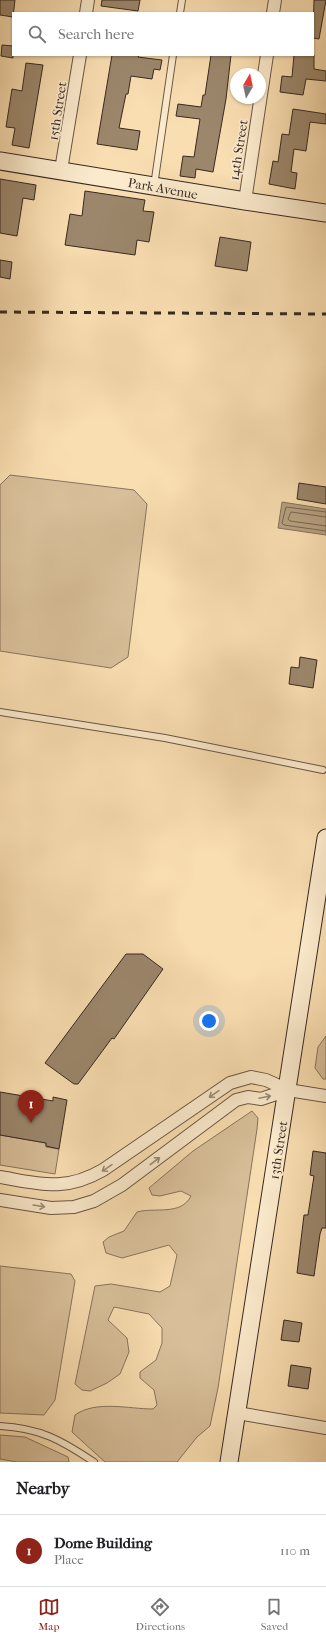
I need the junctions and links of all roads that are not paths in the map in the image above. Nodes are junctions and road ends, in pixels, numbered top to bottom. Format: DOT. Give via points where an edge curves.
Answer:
graph roads {
  1 [pos="88,0"];
  2 [pos="182,0"];
  3 [pos="275,0"];
  4 [pos="86,12"];
  5 [pos="180,12"];
  6 [pos="273,12"];
  7 [pos="80,56"];
  8 [pos="173,56"];
  9 [pos="267,56"];
  10 [pos="0,160"];
  11 [pos="61,170"];
  12 [pos="154,186"];
  13 [pos="245,201"];
  14 [pos="326,213"];
  15 [pos="0,712"];
  16 [pos="323,770"];
  17 [pos="326,838"];
  18 [pos="288,1090"];
  19 [pos="326,1096"];
  20 [pos="0,1177"];
  21 [pos="0,1200"];
  22 [pos="237,1413"];
  23 [pos="0,1426"];
  24 [pos="326,1428"];
  25 [pos="94,1462"];
  26 [pos="229,1462"];
  1 -- 4 [label="street"];
  2 -- 5 [label="lane"];
  3 -- 6 [label="street"];
  7 -- 11 [label="street, 15th Street"];
  8 -- 12 [label="lane"];
  9 -- 13 [label="street, 14th Street"];
  10 -- 11 [label="street, Park Avenue"];
  11 -- 12 [label="street, Park Avenue"];
  12 -- 13 [label="street, Park Avenue"];
  13 -- 14 [label="street, Park Avenue"];
  15 -- 16 [label="lane" via="165,738"];
  17 -- 18 [label="street, 13th Street"];
  18 -- 19 [label="street"];
  18 -- 20 [label="street, one-way" via="266,1080 251,1077 230,1083 88,1179 52,1185"];
  21 -- 18 [label="street, one-way" via="51,1208 74,1207 94,1201 122,1185 236,1100 248,1097 261,1099"];
  18 -- 22 [label="street, 13th Street"];
  22 -- 24 [label="street"];
  22 -- 26 [label="street, 13th Street"];
  23 -- 25 [label="lane" via="20,1427 47,1434"];
}
